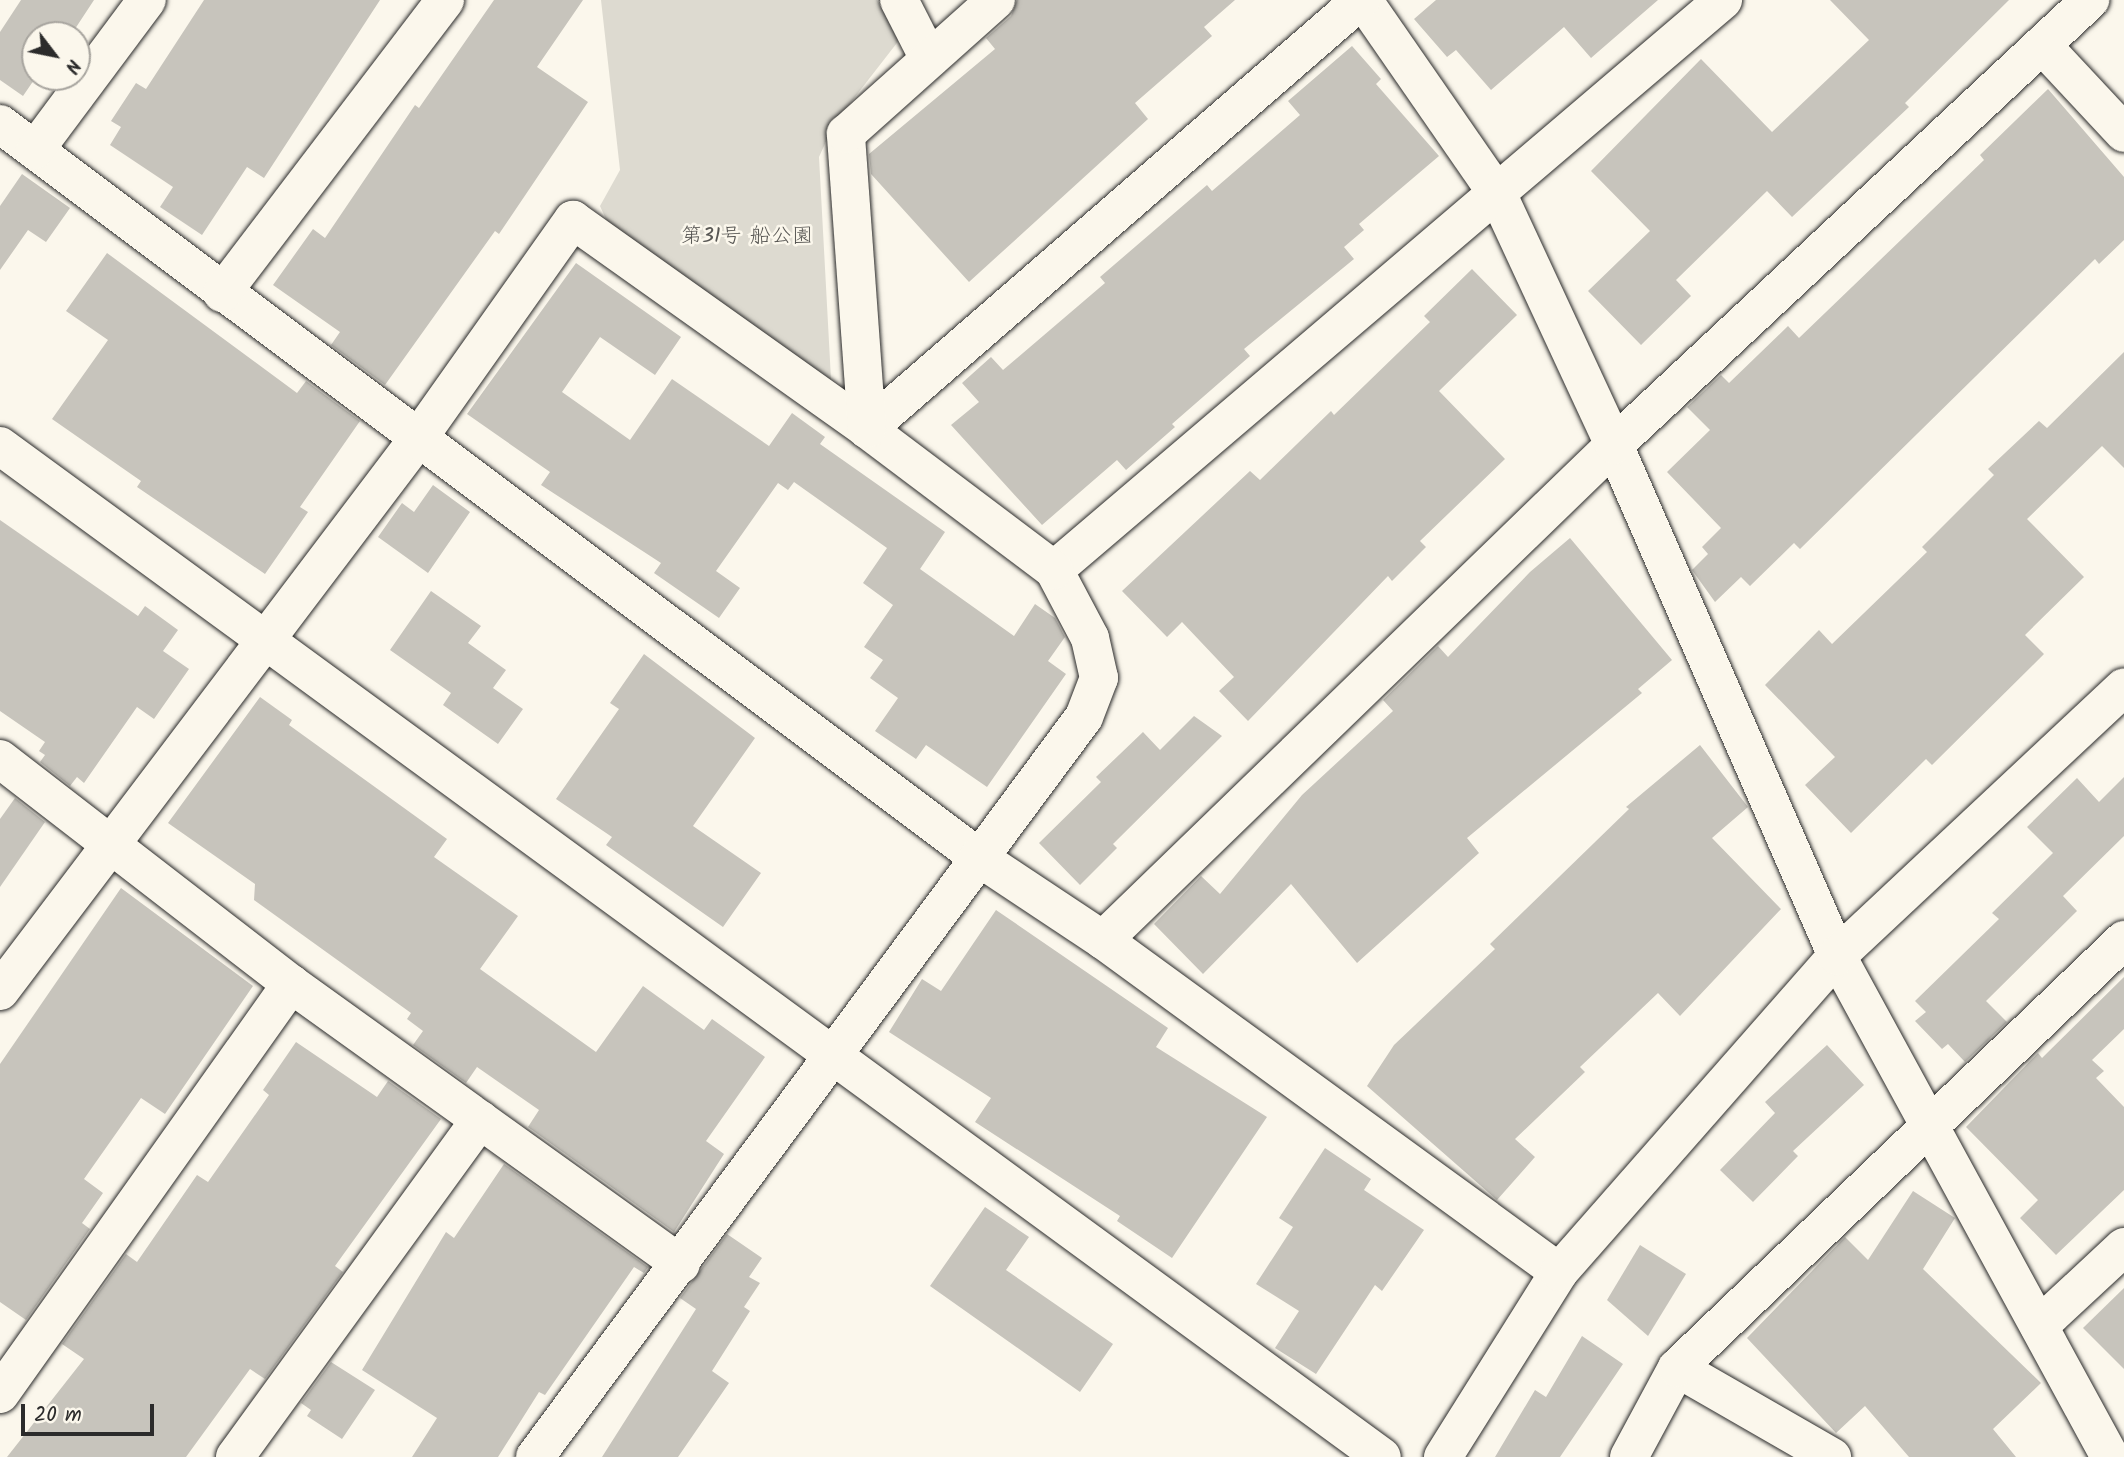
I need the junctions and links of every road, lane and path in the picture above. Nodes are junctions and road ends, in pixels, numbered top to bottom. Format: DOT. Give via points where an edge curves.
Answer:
graph roads {
  1 [pos="147,0"];
  2 [pos="445,0"];
  3 [pos="899,0"];
  4 [pos="996,0"];
  5 [pos="1362,0"];
  6 [pos="1723,0"];
  7 [pos="2090,0"];
  8 [pos="2042,45"];
  9 [pos="929,59"];
  10 [pos="0,124"];
  11 [pos="2124,133"];
  12 [pos="35,150"];
  13 [pos="1498,195"];
  14 [pos="222,293"];
  15 [pos="867,429"];
  16 [pos="417,440"];
  17 [pos="1614,444"];
  18 [pos="0,446"];
  19 [pos="1054,570"];
  20 [pos="267,642"];
  21 [pos="2124,687"];
  22 [pos="0,759"];
  23 [pos="111,842"];
  24 [pos="978,857"];
  25 [pos="1103,940"];
  26 [pos="2124,940"];
  27 [pos="1837,956"];
  28 [pos="290,984"];
  29 [pos="0,991"];
  30 [pos="836,1056"];
  31 [pos="480,1120"];
  32 [pos="1928,1126"];
  33 [pos="2124,1247"];
  34 [pos="681,1264"];
  35 [pos="1559,1272"];
  36 [pos="2039,1326"];
  37 [pos="1677,1368"];
  38 [pos="0,1394"];
  39 [pos="235,1457"];
  40 [pos="535,1457"];
  41 [pos="1382,1457"];
  42 [pos="1443,1457"];
  43 [pos="1629,1457"];
  44 [pos="1832,1457"];
  45 [pos="2110,1457"];
  1 -- 12 [label="street"];
  2 -- 14 [label="street"];
  3 -- 9 [label="street"];
  4 -- 9 [label="street"];
  5 -- 13 [label="street"];
  5 -- 15 [label="street"];
  6 -- 13 [label="street"];
  7 -- 8 [label="street"];
  8 -- 11 [label="street"];
  8 -- 17 [label="street"];
  9 -- 15 [label="street" via="846,134"];
  10 -- 12 [label="street"];
  12 -- 14 [label="street"];
  13 -- 17 [label="street"];
  13 -- 19 [label="street"];
  14 -- 16 [label="street"];
  15 -- 16 [label="street" via="573,220"];
  15 -- 19 [label="street"];
  16 -- 20 [label="street"];
  16 -- 24 [label="street"];
  17 -- 25 [label="street"];
  17 -- 27 [label="street"];
  18 -- 20 [label="street"];
  19 -- 24 [label="street" via="1090,638 1099,678 1084,717"];
  20 -- 23 [label="street"];
  20 -- 30 [label="street"];
  21 -- 27 [label="street"];
  22 -- 23 [label="street"];
  23 -- 28 [label="street"];
  23 -- 29 [label="street"];
  24 -- 25 [label="street"];
  24 -- 30 [label="street"];
  25 -- 35 [label="street"];
  26 -- 32 [label="street"];
  27 -- 32 [label="street"];
  27 -- 35 [label="street"];
  28 -- 31 [label="street"];
  28 -- 38 [label="street"];
  30 -- 34 [label="street"];
  30 -- 41 [label="street"];
  31 -- 34 [label="street"];
  31 -- 39 [label="street"];
  32 -- 36 [label="street"];
  32 -- 37 [label="street"];
  33 -- 36 [label="street"];
  34 -- 40 [label="street"];
  35 -- 42 [label="street"];
  36 -- 45 [label="street"];
  37 -- 43 [label="street"];
  37 -- 44 [label="street"];
}
